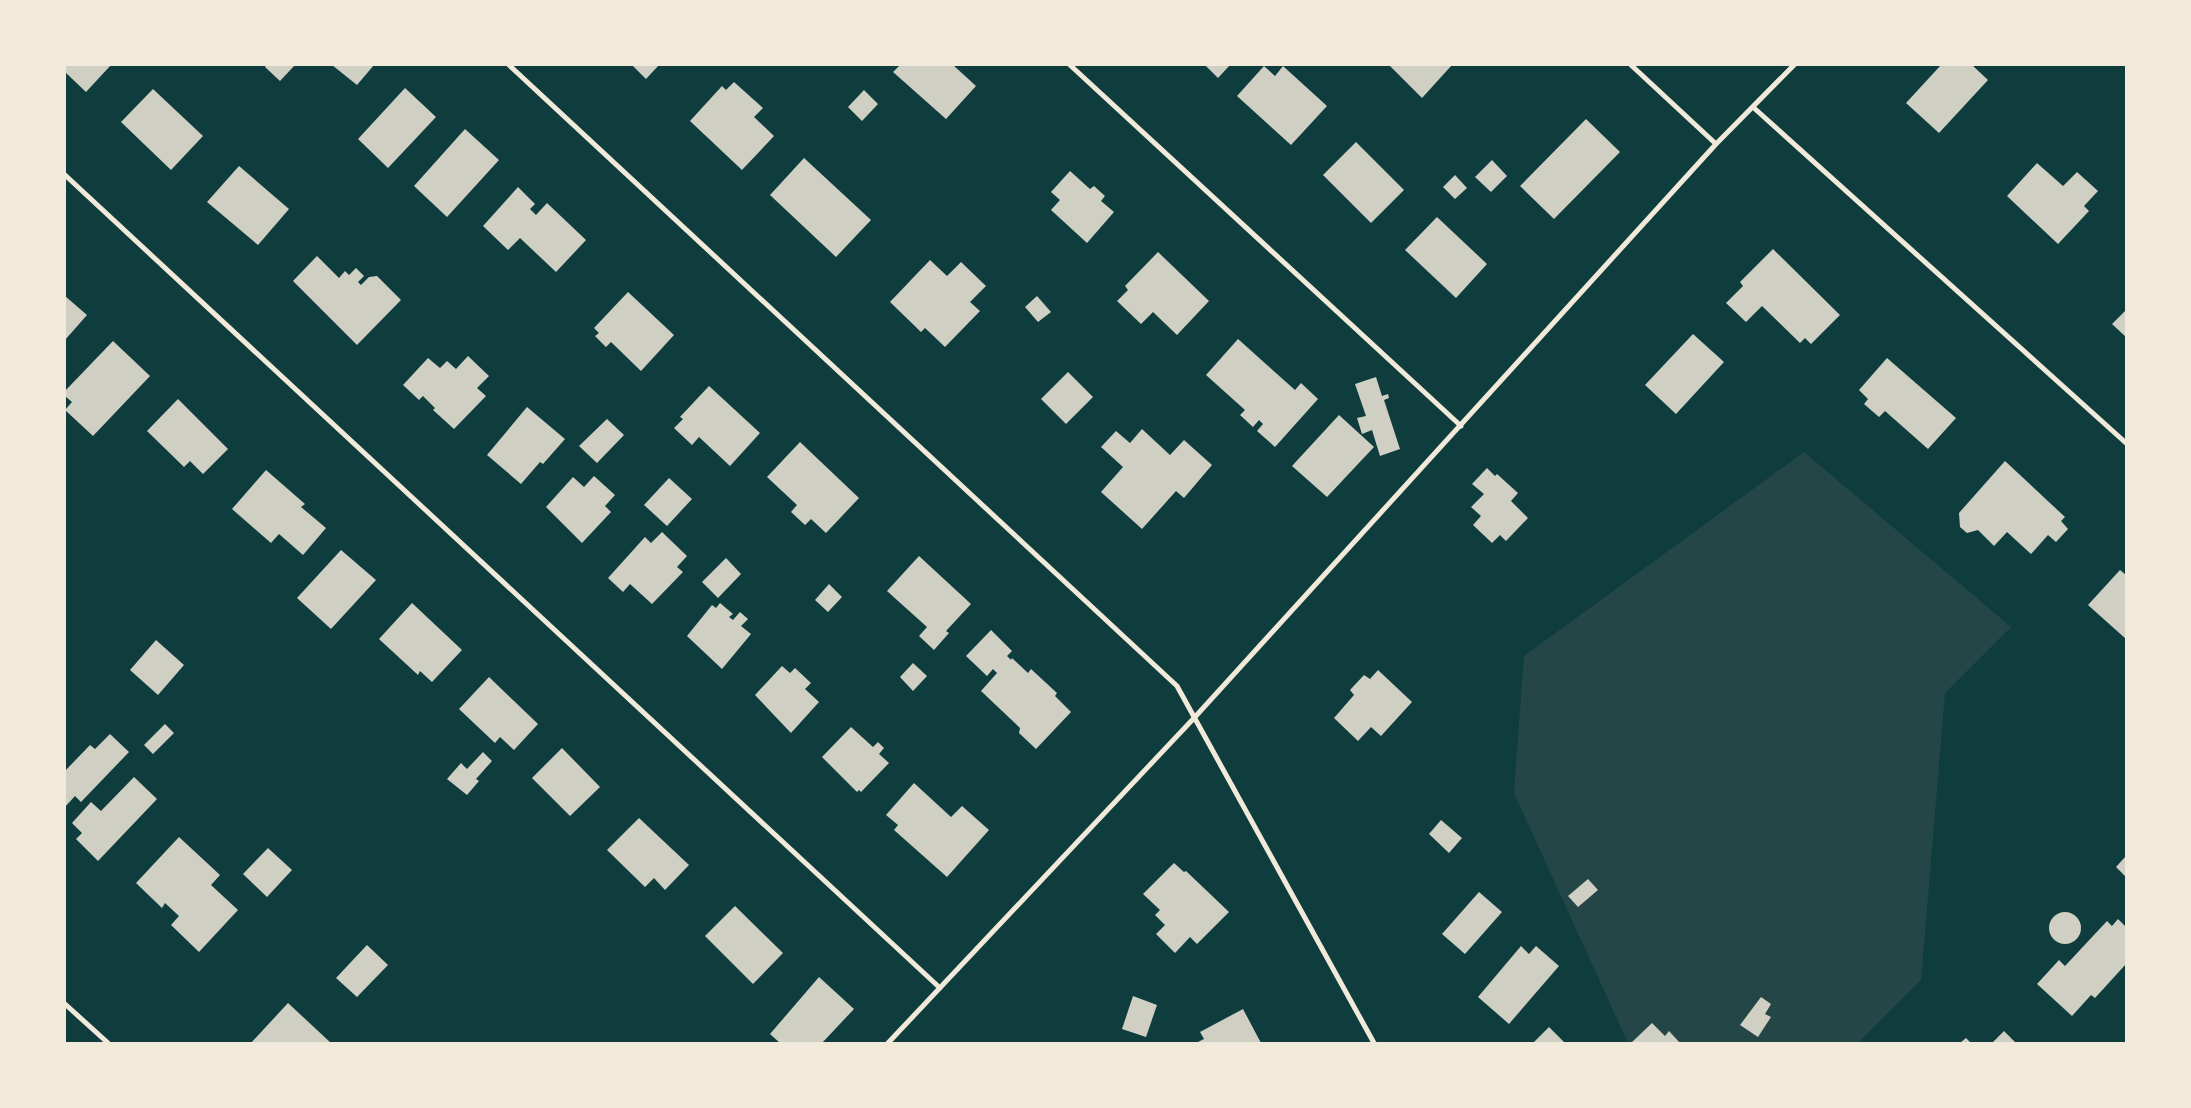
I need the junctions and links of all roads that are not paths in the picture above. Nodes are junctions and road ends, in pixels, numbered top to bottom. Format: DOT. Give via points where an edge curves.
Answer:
graph roads {
  1 [pos="509,65"];
  2 [pos="1070,65"];
  3 [pos="1631,65"];
  4 [pos="1794,65"];
  5 [pos="1754,108"];
  6 [pos="1716,144"];
  7 [pos="65,175"];
  8 [pos="1460,426"];
  9 [pos="2126,443"];
  10 [pos="1195,716"];
  11 [pos="940,988"];
  12 [pos="65,1004"];
  13 [pos="108,1043"];
  14 [pos="888,1043"];
  15 [pos="1374,1043"];
  1 -- 10 [label="street" via="1177,686"];
  2 -- 8 [label="street"];
  3 -- 6 [label="street"];
  4 -- 5 [label="street"];
  5 -- 6 [label="street"];
  5 -- 9 [label="street"];
  6 -- 8 [label="street"];
  7 -- 11 [label="street"];
  8 -- 10 [label="street"];
  10 -- 11 [label="street"];
  10 -- 15 [label="street"];
  11 -- 14 [label="street"];
  12 -- 13 [label="street"];
}
